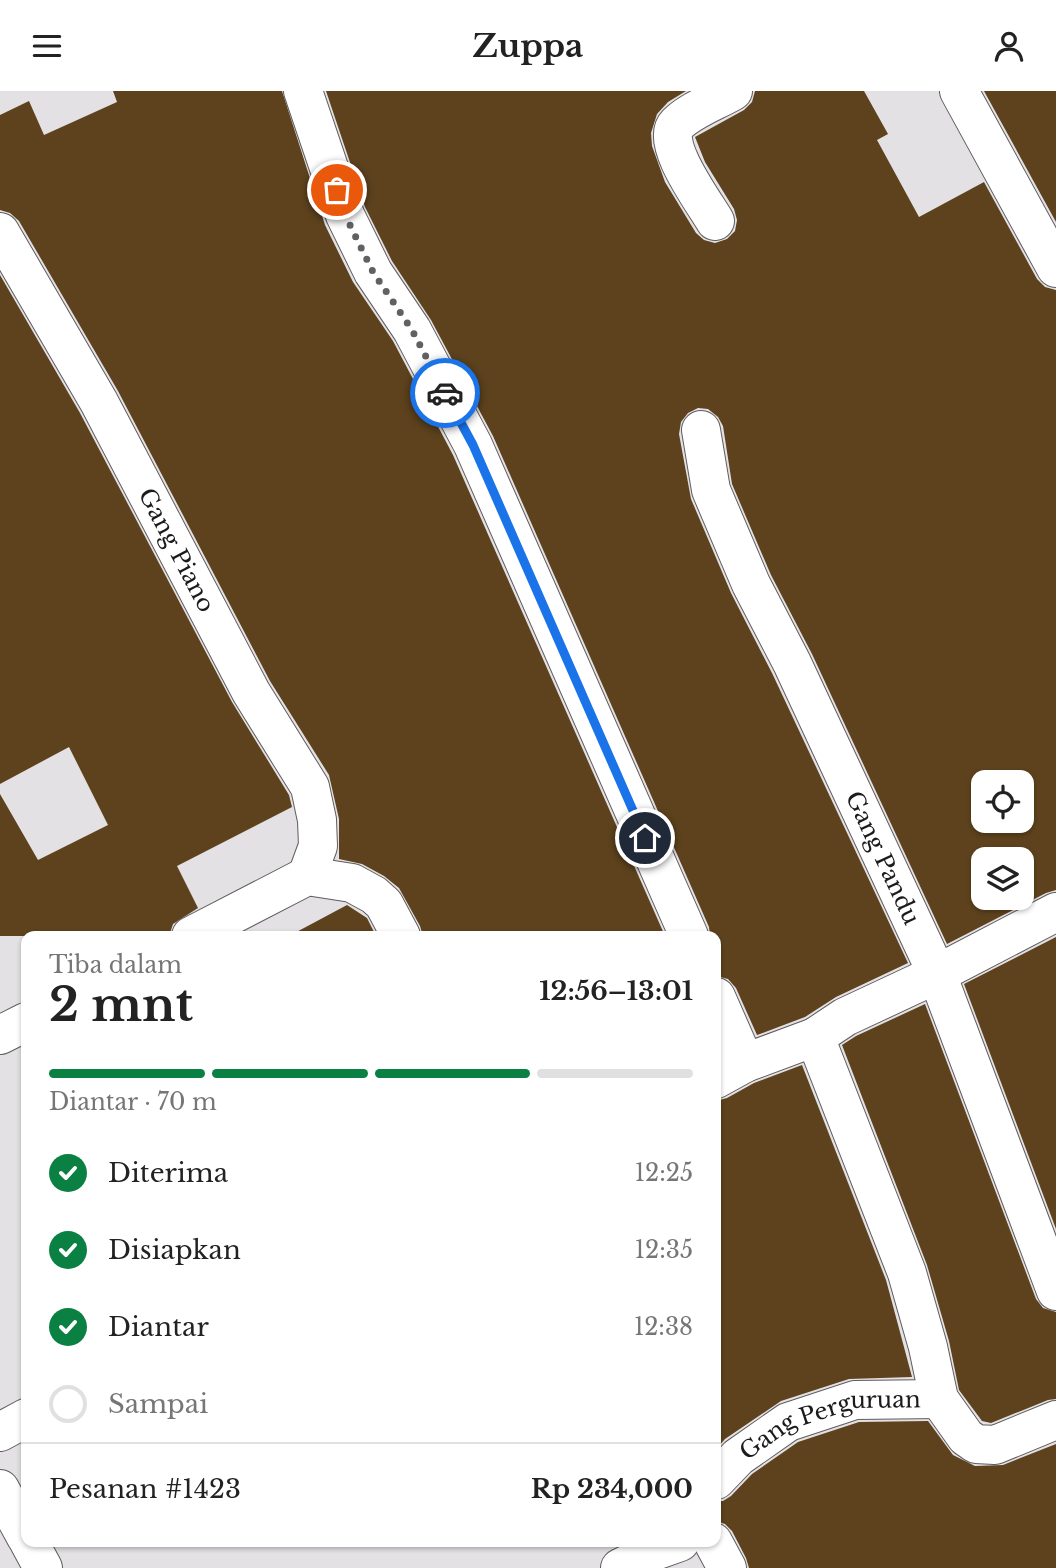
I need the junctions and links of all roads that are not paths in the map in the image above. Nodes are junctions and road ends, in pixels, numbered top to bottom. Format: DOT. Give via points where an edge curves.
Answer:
graph roads {
  1 [pos="303,91"];
  2 [pos="733,91"];
  3 [pos="959,91"];
  4 [pos="715,221"];
  5 [pos="0,232"];
  6 [pos="1056,268"];
  7 [pos="701,430"];
  8 [pos="307,876"];
  9 [pos="1056,912"];
  10 [pos="201,931"];
  11 [pos="398,931"];
  12 [pos="687,931"];
  13 [pos="937,974"];
  14 [pos="721,1023"];
  15 [pos="21,1024"];
  16 [pos="0,1035"];
  17 [pos="815,1037"];
  18 [pos="730,1071"];
  19 [pos="1056,1291"];
  20 [pos="939,1399"];
  21 [pos="1056,1420"];
  22 [pos="21,1421"];
  23 [pos="0,1432"];
  24 [pos="721,1474"];
  25 [pos="0,1489"];
  26 [pos="21,1529"];
  27 [pos="31,1547"];
  28 [pos="666,1547"];
  29 [pos="716,1547"];
  30 [pos="43,1568"];
  31 [pos="620,1568"];
  32 [pos="727,1568"];
  1 -- 12 [label="street" via="345,215 473,445"];
  2 -- 4 [label="street" via="684,119 671,132 674,151"];
  3 -- 6 [label="street"];
  5 -- 8 [label="street, Gang Piano" via="99,402 251,692 310,787 318,846"];
  7 -- 13 [label="street, Gang Pandu" via="711,490 751,584"];
  8 -- 10 [label="street"];
  8 -- 11 [label="street" via="352,883 374,895"];
  9 -- 13 [label="street"];
  13 -- 17 [label="street" via="845,1017"];
  13 -- 19 [label="street, Gang Pandu"];
  14 -- 18 [label="street"];
  15 -- 16 [label="street"];
  17 -- 18 [label="street"];
  17 -- 20 [label="street" via="907,1273"];
  20 -- 21 [label="street, Gang Perguruan" via="966,1437 985,1446"];
  20 -- 24 [label="street, Gang Perguruan" via="855,1400 788,1422"];
  22 -- 23 [label="street"];
  25 -- 26 [label="street"];
  27 -- 30 [label="street"];
  28 -- 31 [label="street"];
  29 -- 32 [label="street"];
}
